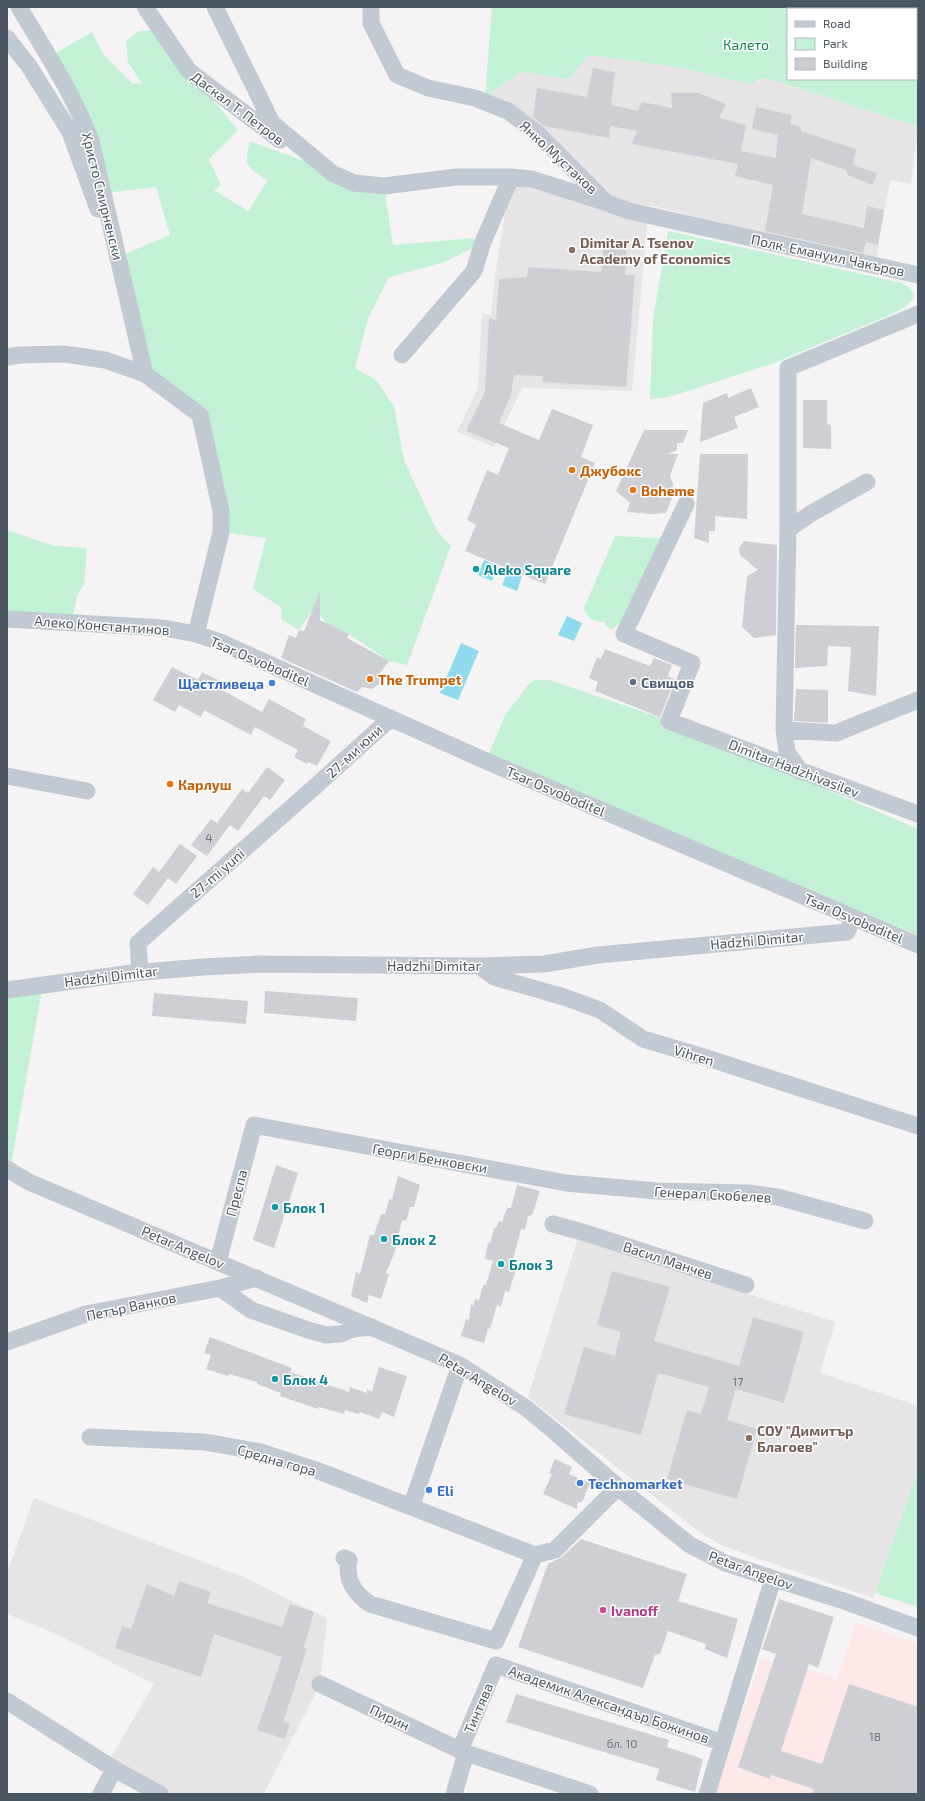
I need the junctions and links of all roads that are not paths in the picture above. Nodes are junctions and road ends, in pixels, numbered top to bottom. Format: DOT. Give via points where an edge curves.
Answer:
graph roads {
  1 [pos="19,7"];
  2 [pos="145,7"];
  3 [pos="215,7"];
  4 [pos="371,7"];
  5 [pos="7,38"];
  6 [pos="332,173"];
  7 [pos="511,177"];
  8 [pos="608,203"];
  9 [pos="111,225"];
  10 [pos="918,275"];
  11 [pos="918,314"];
  12 [pos="402,355"];
  13 [pos="7,357"];
  14 [pos="145,374"];
  15 [pos="867,482"];
  16 [pos="686,504"];
  17 [pos="788,530"];
  18 [pos="7,620"];
  19 [pos="196,634"];
  20 [pos="918,700"];
  21 [pos="391,718"];
  22 [pos="784,730"];
  23 [pos="801,772"];
  24 [pos="7,776"];
  25 [pos="87,791"];
  26 [pos="918,814"];
  27 [pos="853,918"];
  28 [pos="918,945"];
  29 [pos="478,966"];
  30 [pos="140,972"];
  31 [pos="7,990"];
  32 [pos="254,1125"];
  33 [pos="918,1126"];
  34 [pos="8,1172"];
  35 [pos="606,1188"];
  36 [pos="865,1221"];
  37 [pos="553,1224"];
  38 [pos="218,1262"];
  39 [pos="257,1278"];
  40 [pos="746,1285"];
  41 [pos="220,1288"];
  42 [pos="372,1327"];
  43 [pos="7,1342"];
  44 [pos="460,1365"];
  45 [pos="90,1437"];
  46 [pos="619,1488"];
  47 [pos="411,1507"];
  48 [pos="536,1556"];
  49 [pos="344,1558"];
  50 [pos="773,1579"];
  51 [pos="918,1628"];
  52 [pos="496,1665"];
  53 [pos="320,1684"];
  54 [pos="7,1701"];
  55 [pos="723,1744"];
  56 [pos="464,1752"];
  57 [pos="114,1769"];
  58 [pos="101,1794"];
  59 [pos="160,1794"];
  60 [pos="454,1794"];
  61 [pos="590,1794"];
  62 [pos="707,1794"];
  1 -- 9 [label="street, Христо Смирненски" via="80,113 91,141"];
  2 -- 6 [label="street, Даскал Т. Петров" via="189,71 312,164"];
  3 -- 6 [label="street, Полк. Емануил Чакъров" via="272,122"];
  4 -- 8 [label="street, Янко Мустаков" via="371,23 398,75 428,88 475,98 508,111 536,132"];
  5 -- 9 [label="street" via="29,66 70,132 101,219"];
  6 -- 7 [label="street, Полк. Емануил Чакъров" via="354,183 384,186 456,177"];
  7 -- 8 [label="street, Полк. Емануил Чакъров" via="532,179"];
  7 -- 12 [label="street" via="474,271"];
  8 -- 10 [label="street, Полк. Емануил Чакъров" via="629,211"];
  9 -- 14 [label="street, Христо Смирненски"];
  11 -- 17 [label="street" via="788,368"];
  13 -- 14 [label="street" via="64,354 105,360"];
  14 -- 19 [label="street" via="200,415 220,511 221,532"];
  15 -- 17 [label="street" via="810,514"];
  16 -- 23 [label="street, Dimitar Hadzhivasilev" via="624,634 692,663 669,721"];
  17 -- 22 [label="street"];
  18 -- 19 [label="street, Алеко Константинов" via="164,628"];
  19 -- 21 [label="street, Tsar Osvoboditel" via="220,642"];
  20 -- 22 [label="street" via="836,733"];
  21 -- 27 [label="street, Tsar Osvoboditel"];
  21 -- 30 [label="street, 27-mi yuni" via="138,943"];
  22 -- 23 [label="street" via="787,752"];
  23 -- 26 [label="street, Dimitar Hadzhivasilev"];
  24 -- 25 [label="street"];
  27 -- 28 [label="street, Tsar Osvoboditel"];
  27 -- 29 [label="street, Hadzhi Dimitar" via="846,932 598,955 544,964"];
  29 -- 30 [label="street, Hadzhi Dimitar" via="260,964"];
  29 -- 33 [label="street, Vihren" via="494,977 600,1010 643,1039"];
  30 -- 31 [label="street, Hadzhi Dimitar"];
  32 -- 35 [label="street, Георги Бенковски" via="566,1183"];
  32 -- 38 [label="street, Преспа"];
  34 -- 38 [label="street, Petar Angelov"];
  35 -- 36 [label="street, Генерал Скобелев" via="778,1196"];
  37 -- 40 [label="street, Васил Манчев"];
  38 -- 39 [label="street, Petar Angelov"];
  39 -- 41 [label="street, Петър Ванков"];
  39 -- 42 [label="street, Petar Angelov"];
  41 -- 42 [label="street" via="251,1310 326,1335"];
  41 -- 43 [label="street, Петър Ванков" via="86,1314"];
  42 -- 44 [label="street, Petar Angelov"];
  44 -- 46 [label="street, Petar Angelov" via="526,1408"];
  44 -- 47 [label="street"];
  45 -- 47 [label="street, Средна гора" via="205,1442 261,1452 316,1470"];
  46 -- 48 [label="street" via="555,1550"];
  46 -- 50 [label="street, Petar Angelov" via="690,1545 725,1563"];
  47 -- 48 [label="street, Средна гора"];
  48 -- 49 [label="street" via="496,1642 370,1604 354,1591 347,1572 349,1560"];
  50 -- 51 [label="street, Petar Angelov"];
  50 -- 55 [label="street, Академик Александър Божинов"];
  52 -- 55 [label="street, Академик Александър Божинов"];
  52 -- 56 [label="street, Тинтява"];
  53 -- 56 [label="street, Пирин"];
  54 -- 57 [label="street"];
  55 -- 62 [label="street, Академик Александър Божинов"];
  56 -- 60 [label="street, Тинтява"];
  56 -- 61 [label="street"];
  57 -- 58 [label="street"];
  57 -- 59 [label="street"];
}
